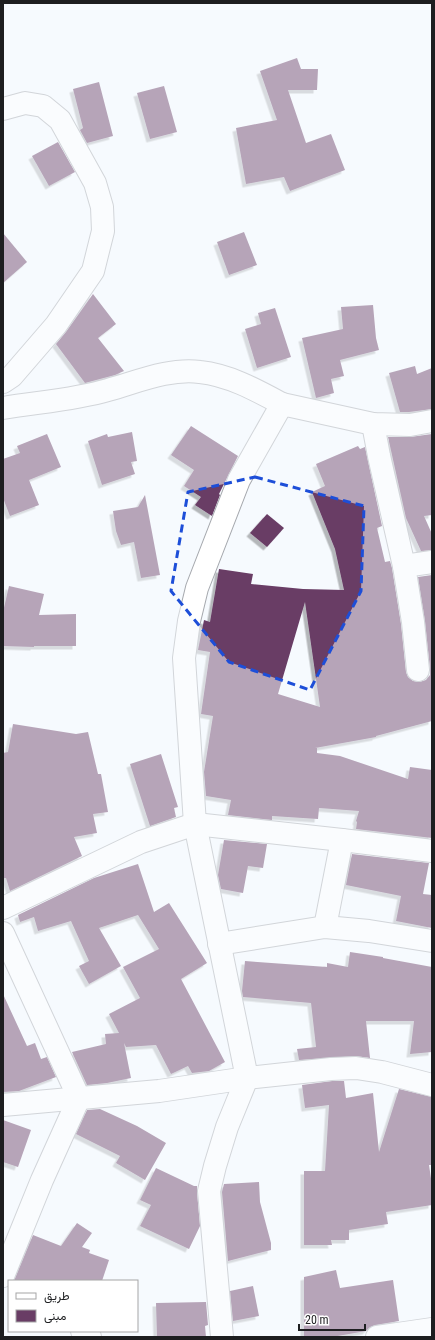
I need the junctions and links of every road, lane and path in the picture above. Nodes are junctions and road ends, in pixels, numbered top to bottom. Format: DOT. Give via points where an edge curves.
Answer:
graph roads {
  1 [pos="3,109"];
  2 [pos="3,382"];
  3 [pos="282,404"];
  4 [pos="3,408"];
  5 [pos="432,421"];
  6 [pos="373,424"];
  7 [pos="432,562"];
  8 [pos="404,566"];
  9 [pos="418,670"];
  10 [pos="195,824"];
  11 [pos="342,840"];
  12 [pos="432,852"];
  13 [pos="3,908"];
  14 [pos="325,927"];
  15 [pos="3,933"];
  16 [pos="432,940"];
  17 [pos="219,944"];
  18 [pos="246,1078"];
  19 [pos="432,1084"];
  20 [pos="79,1098"];
  21 [pos="3,1105"];
  22 [pos="3,1276"];
  23 [pos="432,1329"];
  24 [pos="222,1337"];
  25 [pos="376,1337"];
  1 -- 2 [label="street" via="25,103 43,106 60,120 95,184 102,206 103,231 94,272 56,325 12,376"];
  3 -- 4 [label="street" via="252,388 215,375 176,372 67,399"];
  3 -- 6 [label="street"];
  3 -- 10 [label="street" via="239,480 197,588 189,621 184,658"];
  5 -- 6 [label="street" via="410,425"];
  6 -- 8 [label="street"];
  7 -- 8 [label="street"];
  8 -- 9 [label="street"];
  10 -- 11 [label="street"];
  10 -- 13 [label="street" via="141,842"];
  10 -- 17 [label="street"];
  11 -- 12 [label="street"];
  11 -- 14 [label="street"];
  14 -- 16 [label="street"];
  14 -- 17 [label="street"];
  15 -- 20 [label="street"];
  17 -- 18 [label="street"];
  18 -- 19 [label="street" via="356,1068"];
  18 -- 20 [label="street" via="159,1091"];
  18 -- 24 [label="street" via="227,1127 209,1191"];
  20 -- 21 [label="street"];
  20 -- 22 [label="street"];
  23 -- 25 [label="street"];
}
